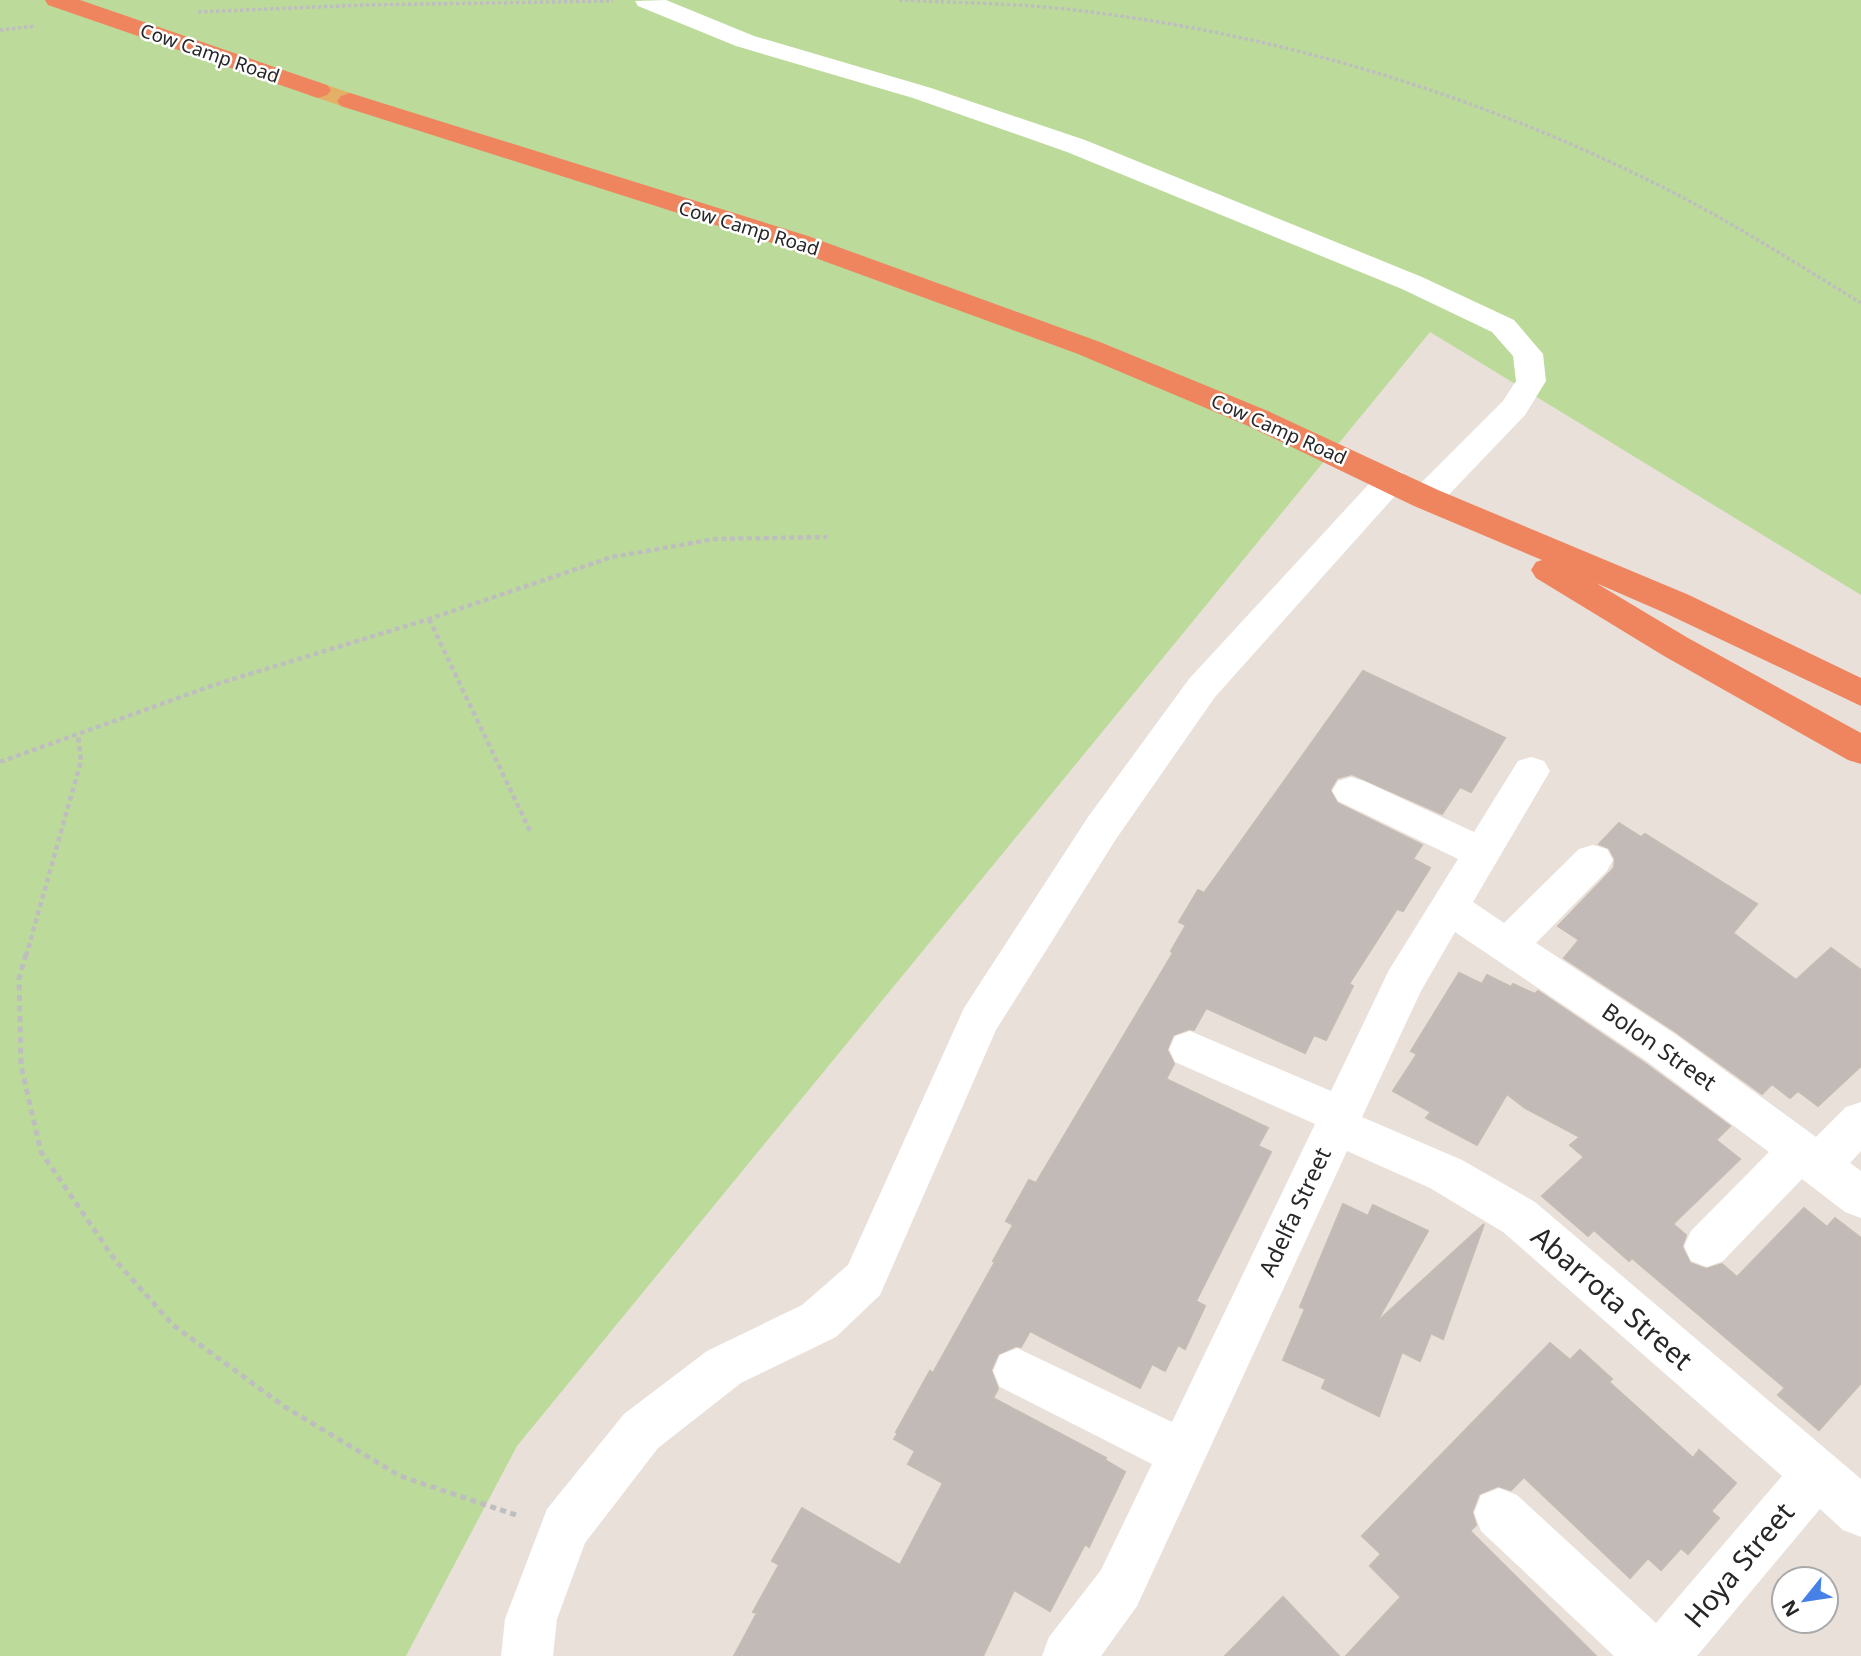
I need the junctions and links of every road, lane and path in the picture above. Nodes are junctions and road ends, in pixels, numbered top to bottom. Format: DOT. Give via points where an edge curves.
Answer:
graph roads {
  1 [pos="57,0"];
  2 [pos="900,0"];
  3 [pos="647,1"];
  4 [pos="185,13"];
  5 [pos="38,26"];
  6 [pos="0,30"];
  7 [pos="318,90"];
  8 [pos="350,101"];
  9 [pos="1861,303"];
  10 [pos="1408,489"];
  11 [pos="827,537"];
  12 [pos="429,620"];
  13 [pos="1861,693"];
  14 [pos="78,735"];
  15 [pos="1861,750"];
  16 [pos="0,762"];
  17 [pos="1531,771"];
  18 [pos="1351,791"];
  19 [pos="531,833"];
  20 [pos="1482,853"];
  21 [pos="1593,860"];
  22 [pos="1449,907"];
  23 [pos="1507,946"];
  24 [pos="1190,1049"];
  25 [pos="1338,1120"];
  26 [pos="1861,1121"];
  27 [pos="1809,1158"];
  28 [pos="1861,1198"];
  29 [pos="1706,1246"];
  30 [pos="1017,1371"];
  31 [pos="1183,1453"];
  32 [pos="1816,1475"];
  33 [pos="1499,1513"];
  34 [pos="1861,1513"];
  35 [pos="564,1530"];
  36 [pos="527,1656"];
  37 [pos="1068,1656"];
  38 [pos="1653,1656"];
  39 [pos="1663,1656"];
  1 -- 7 [label="highway, Cow Camp Road"];
  2 -- 9 [label="path" via="1073,10 1163,23 1273,45 1447,96 1647,179"];
  3 -- 4 [label="path"];
  3 -- 10 [label="street" via="745,41 922,93 1076,146 1412,283 1503,326 1528,354 1531,380 1514,408"];
  5 -- 6 [label="path"];
  7 -- 8 [label="main road, Cow Camp Road"];
  8 -- 10 [label="highway, Cow Camp Road" via="926,287 1102,353 1257,418"];
  10 -- 13 [label="highway, Cow Camp Road" via="1677,604"];
  10 -- 15 [label="highway, Cow Camp Road"];
  10 -- 35 [label="street" via="1202,688 1102,828 979,1021 864,1280 819,1321 724,1367 641,1430"];
  11 -- 12 [label="path" via="715,539 612,556"];
  12 -- 14 [label="path" via="214,685"];
  12 -- 19 [label="path"];
  14 -- 16 [label="path"];
  14 -- 35 [label="path" via="81,761 19,979 21,1066 41,1152 115,1260 173,1325 285,1407 400,1476"];
  17 -- 20 [label="street, Adelfa Street"];
  18 -- 20 [label="street"];
  20 -- 22 [label="street, Adelfa Street"];
  21 -- 23 [label="street"];
  22 -- 23 [label="street, Bolon Street"];
  22 -- 25 [label="street, Adelfa Street" via="1404,982"];
  23 -- 27 [label="street, Bolon Street" via="1660,1047"];
  24 -- 25 [label="street, Abarrota Street"];
  25 -- 31 [label="street, Adelfa Street"];
  25 -- 32 [label="street, Abarrota Street" via="1519,1217"];
  26 -- 27 [label="street"];
  27 -- 28 [label="street, Bolon Street"];
  27 -- 29 [label="street"];
  30 -- 31 [label="street"];
  31 -- 37 [label="street, Adelfa Street" via="1119,1588"];
  32 -- 34 [label="street, Abarrota Street"];
  32 -- 39 [label="street, Hoya Street"];
  33 -- 38 [label="street"];
  35 -- 36 [label="street" via="531,1619"];
}
